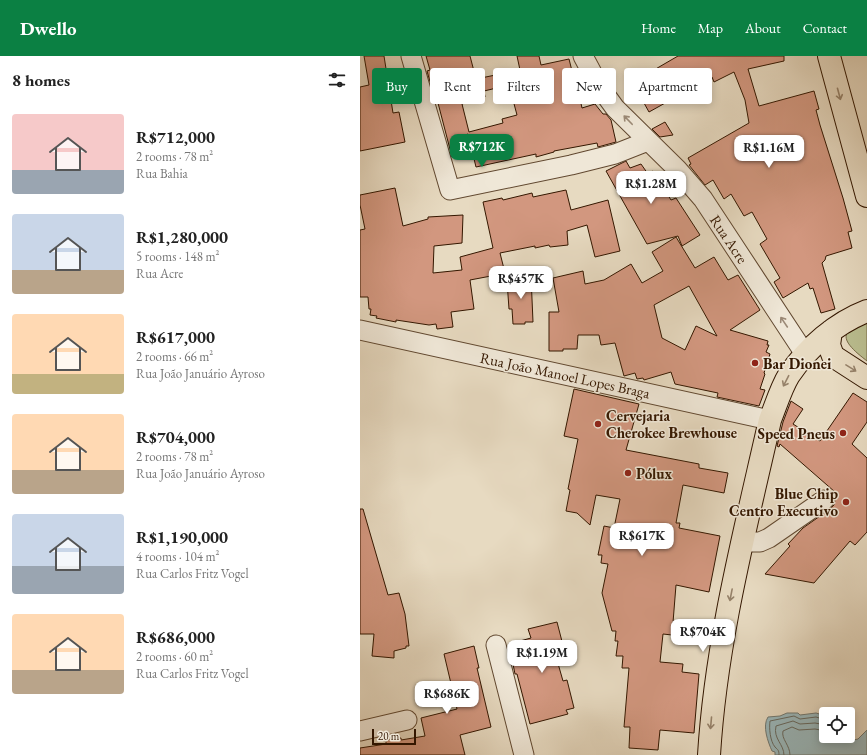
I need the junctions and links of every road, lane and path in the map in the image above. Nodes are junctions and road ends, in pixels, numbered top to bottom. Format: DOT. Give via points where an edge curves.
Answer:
graph roads {
  1 [pos="411,56"];
  2 [pos="583,56"];
  3 [pos="829,56"];
  4 [pos="648,141"];
  5 [pos="867,196"];
  6 [pos="867,311"];
  7 [pos="360,330"];
  8 [pos="831,331"];
  9 [pos="805,354"];
  10 [pos="867,378"];
  11 [pos="770,420"];
  12 [pos="824,500"];
  13 [pos="743,542"];
  14 [pos="496,645"];
  15 [pos="407,720"];
  16 [pos="360,731"];
  17 [pos="524,755"];
  18 [pos="709,755"];
  1 -- 4 [label="street" via="450,190 571,165 615,154"];
  4 -- 2 [label="street, Rua Acre, one-way" via="615,108 599,86"];
  3 -- 5 [label="main road, one-way"];
  9 -- 4 [label="street, Rua Acre, one-way" via="703,199"];
  6 -- 8 [label="main road"];
  7 -- 11 [label="street, Rua João Manoel Lopes Braga"];
  8 -- 9 [label="main road"];
  8 -- 10 [label="main road, one-way" via="829,345 833,356"];
  9 -- 11 [label="main road, one-way" via="789,375"];
  11 -- 13 [label="main road"];
  12 -- 13 [label="street" via="769,538 760,542"];
  13 -- 18 [label="main road, one-way" via="720,652"];
  14 -- 17 [label="street"];
  15 -- 16 [label="street"];
}
